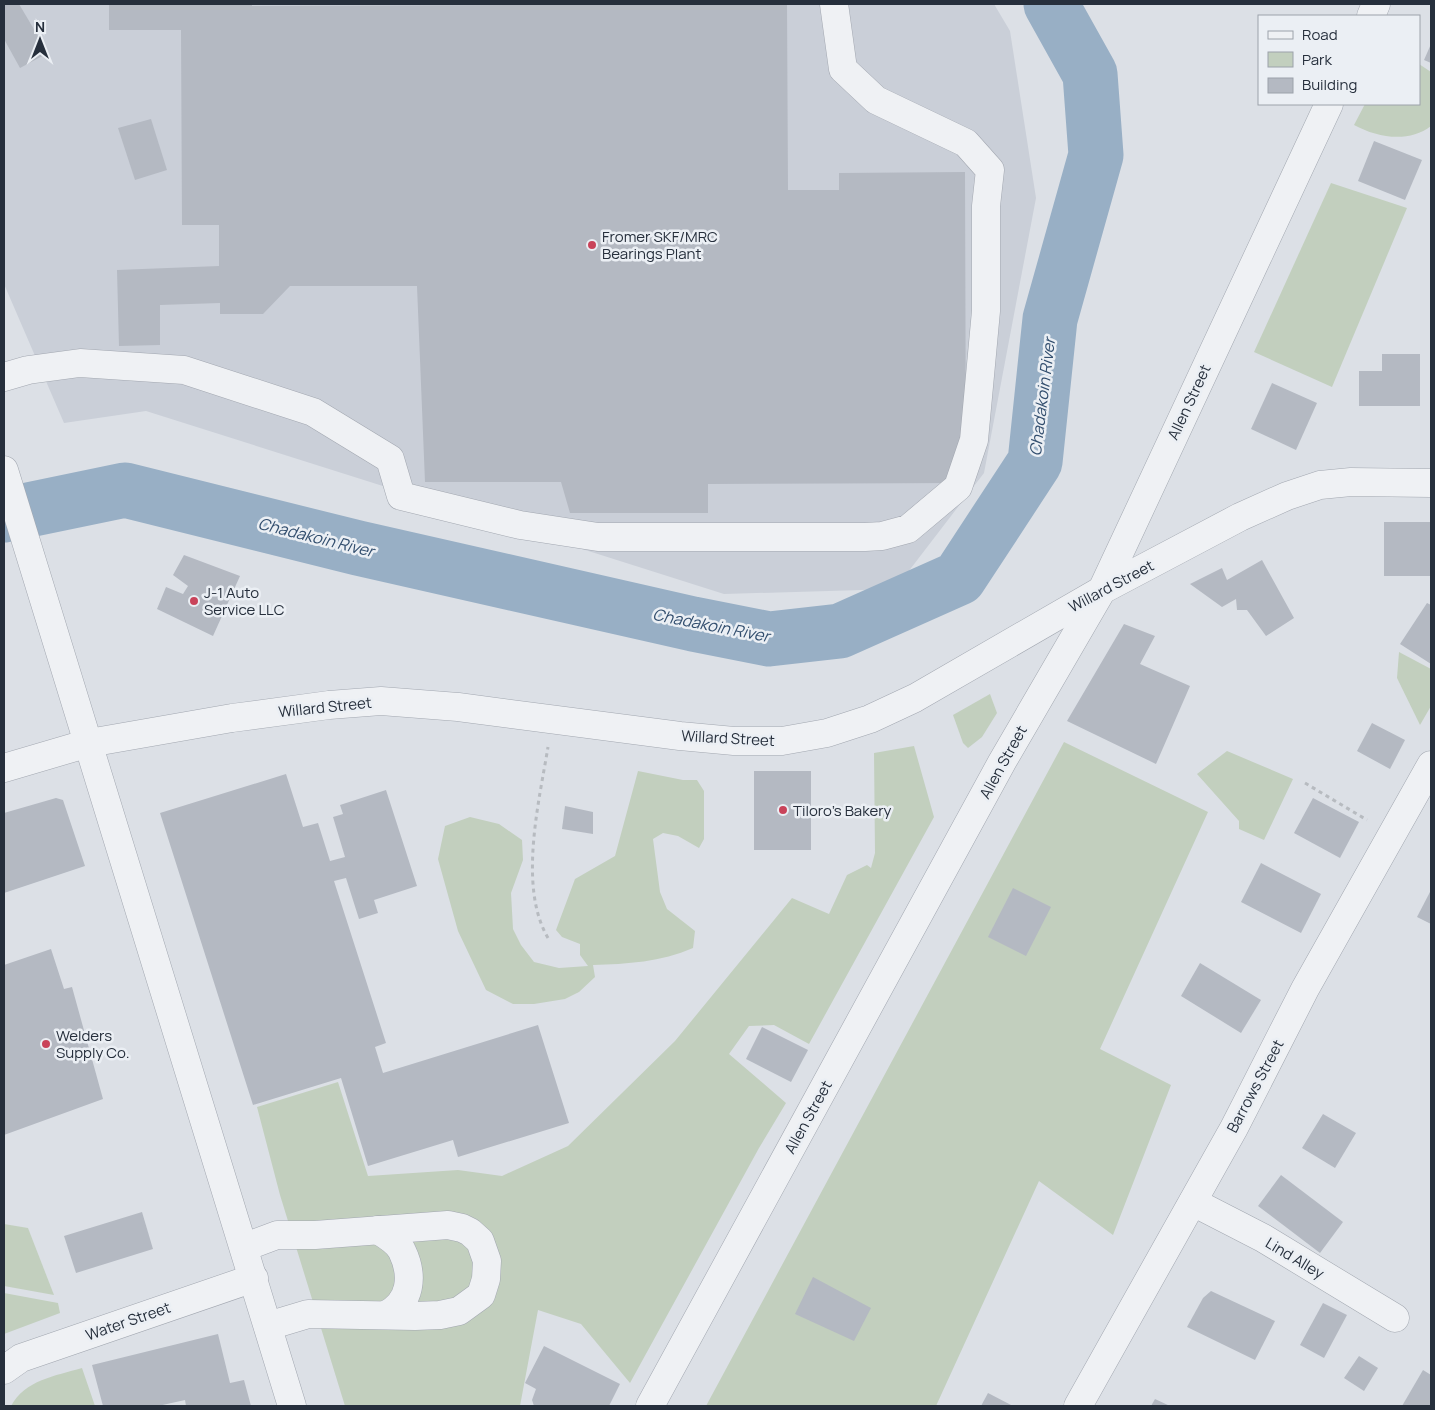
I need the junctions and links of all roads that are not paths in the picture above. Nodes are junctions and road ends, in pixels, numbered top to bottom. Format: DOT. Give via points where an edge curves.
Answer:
graph roads {
  1 [pos="834,4"];
  2 [pos="1330,105"];
  3 [pos="4,377"];
  4 [pos="4,470"];
  5 [pos="1431,483"];
  6 [pos="1102,590"];
  7 [pos="89,743"];
  8 [pos="1431,765"];
  9 [pos="4,768"];
  10 [pos="1193,1202"];
  11 [pos="378,1230"];
  12 [pos="245,1247"];
  13 [pos="254,1278"];
  14 [pos="386,1315"];
  15 [pos="1395,1318"];
  16 [pos="268,1326"];
  17 [pos="4,1370"];
  18 [pos="292,1406"];
  19 [pos="650,1406"];
  20 [pos="1078,1406"];
  1 -- 3 [label="street" via="843,69 876,100 966,143 990,170 986,206 986,311 974,440 958,487 908,528 882,536 865,537 608,537 520,525 401,496 390,459 313,412 184,370 80,363 28,370"];
  2 -- 6 [label="street, Allen Street"];
  4 -- 7 [label="street"];
  5 -- 6 [label="street, Willard Street" via="1351,482 1303,490 1240,517"];
  6 -- 7 [label="street, Willard Street" via="915,698 870,719 827,733 782,740 680,736 458,707 381,701 232,718"];
  6 -- 19 [label="street, Allen Street" via="1002,762"];
  7 -- 9 [label="street, Willard Street"];
  7 -- 12 [label="street"];
  8 -- 10 [label="street, Barrows Street" via="1306,989"];
  10 -- 15 [label="street, Lind Alley" via="1263,1238"];
  10 -- 20 [label="street, Barrows Street"];
  11 -- 12 [label="street" via="276,1235"];
  11 -- 14 [label="street" via="401,1249 409,1276 402,1303"];
  11 -- 14 [label="street" via="433,1225 462,1228 480,1242 488,1269 481,1296 460,1311 440,1315"];
  12 -- 13 [label="street"];
  13 -- 16 [label="street"];
  13 -- 17 [label="street, Water Street" via="21,1358"];
  14 -- 16 [label="street" via="308,1314"];
  16 -- 18 [label="street"];
}
